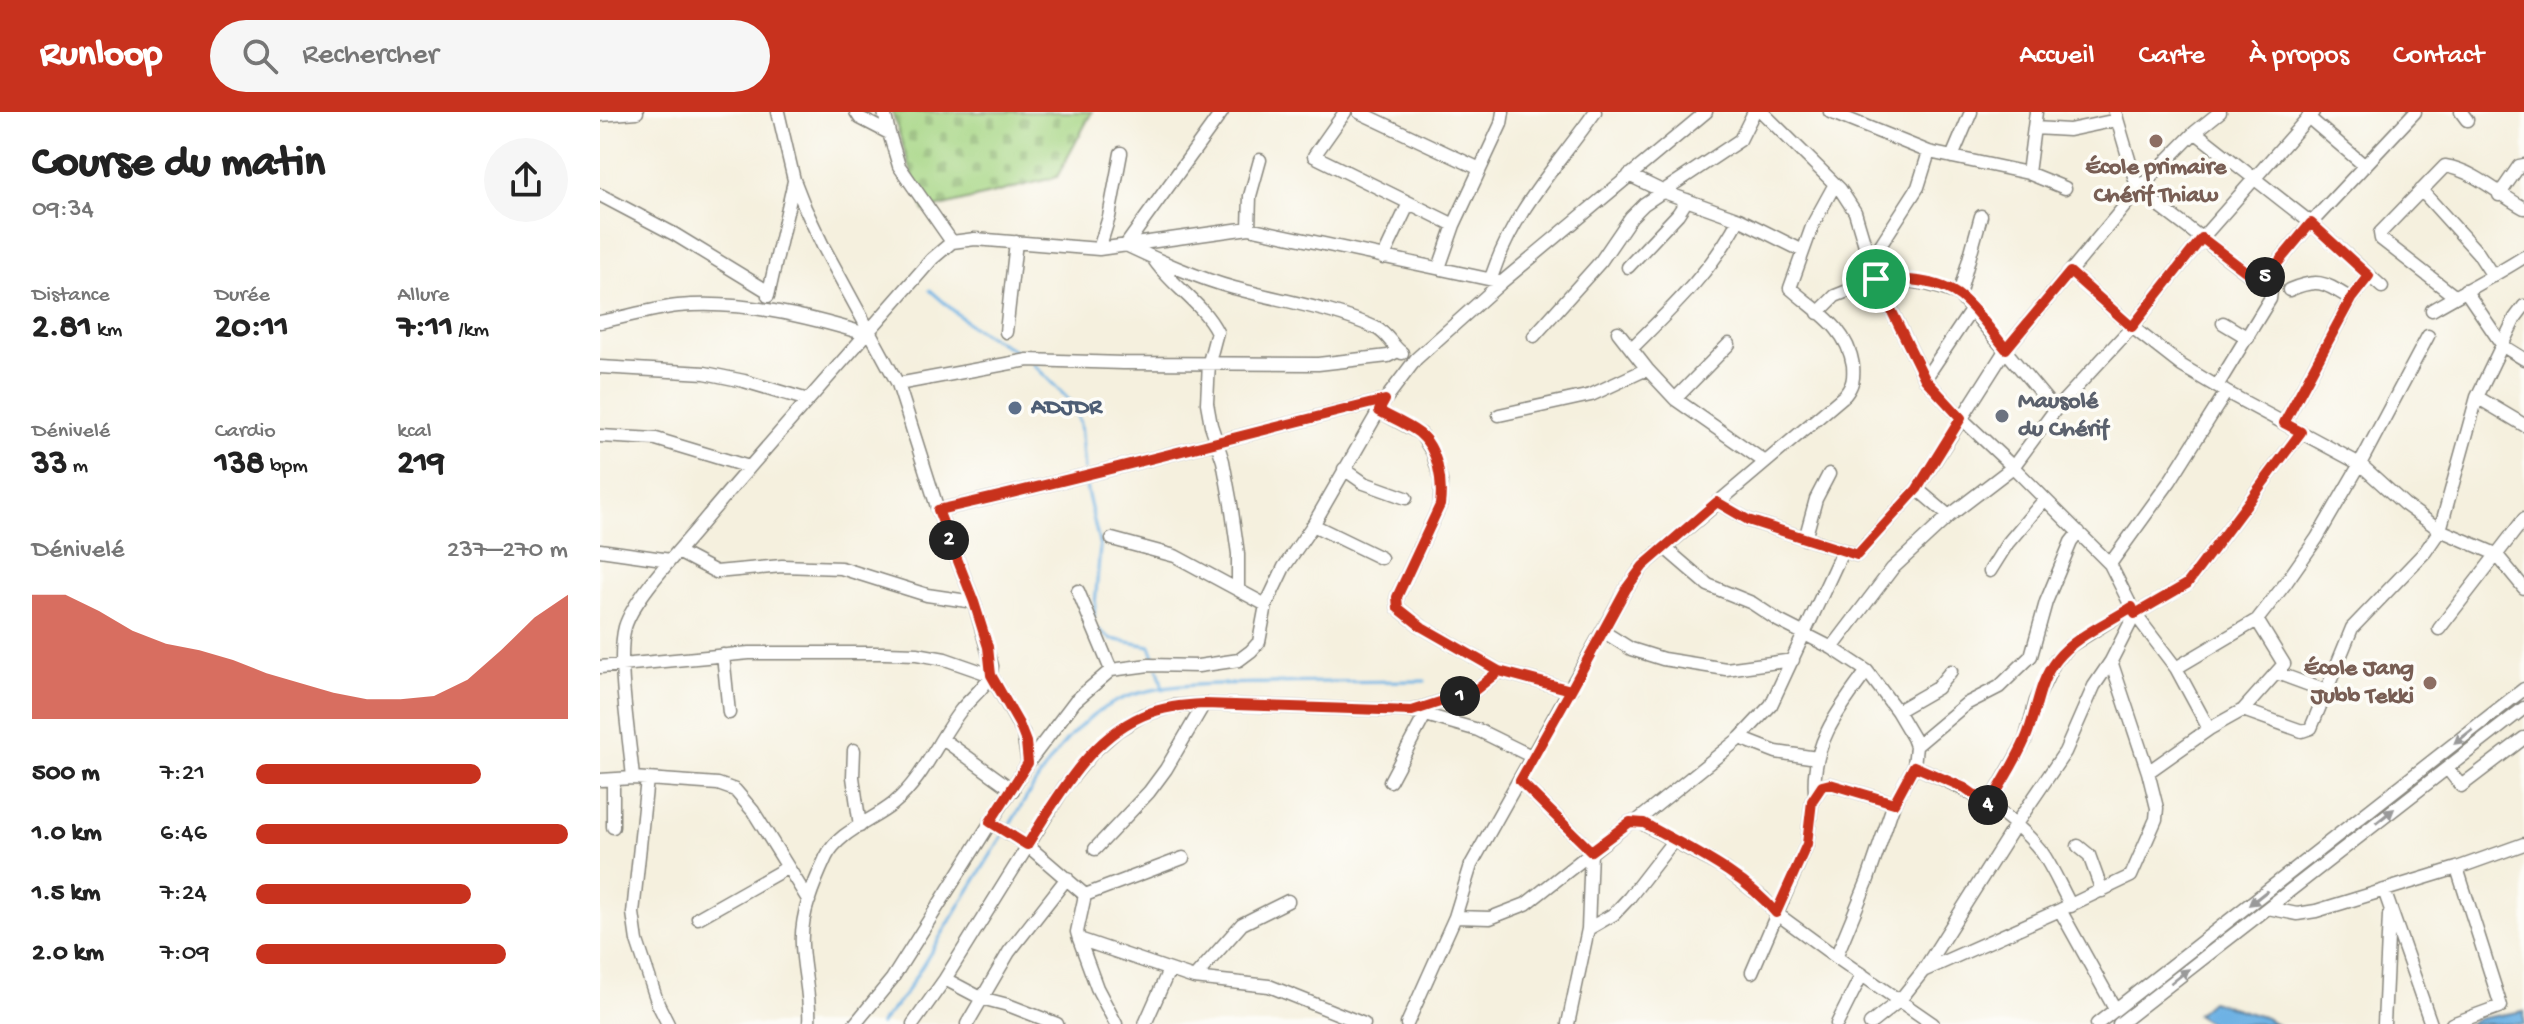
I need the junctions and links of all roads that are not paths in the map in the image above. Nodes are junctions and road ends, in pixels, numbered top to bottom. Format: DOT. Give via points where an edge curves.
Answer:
graph roads {
  1 [pos="637,112"];
  2 [pos="778,112"];
  3 [pos="856,112"];
  4 [pos="884,112"];
  5 [pos="1222,112"];
  6 [pos="1345,112"];
  7 [pos="1359,112"];
  8 [pos="1503,112"];
  9 [pos="1595,112"];
  10 [pos="1754,112"];
  11 [pos="1762,112"];
  12 [pos="1830,112"];
  13 [pos="1971,112"];
  14 [pos="2036,112"];
  15 [pos="2220,112"];
  16 [pos="2415,112"];
  17 [pos="1704,113"];
  18 [pos="600,115"];
  19 [pos="2311,115"];
  20 [pos="2116,116"];
  21 [pos="2034,128"];
  22 [pos="2195,132"];
  23 [pos="889,133"];
  24 [pos="1929,152"];
  25 [pos="1121,153"];
  26 [pos="1952,157"];
  27 [pos="1260,160"];
  28 [pos="2524,165"];
  29 [pos="2365,166"];
  30 [pos="1480,169"];
  31 [pos="2028,173"];
  32 [pos="1629,175"];
  33 [pos="2254,177"];
  34 [pos="794,180"];
  35 [pos="1835,184"];
  36 [pos="2065,188"];
  37 [pos="2138,190"];
  38 [pos="2421,190"];
  39 [pos="1664,192"];
  40 [pos="600,195"];
  41 [pos="2499,195"];
  42 [pos="1687,200"];
  43 [pos="1409,203"];
  44 [pos="2524,208"];
  45 [pos="1981,216"];
  46 [pos="1739,219"];
  47 [pos="2311,223"];
  48 [pos="1454,225"];
  49 [pos="1249,228"];
  50 [pos="2202,238"];
  51 [pos="952,242"];
  52 [pos="1016,242"];
  53 [pos="1126,245"];
  54 [pos="1099,249"];
  55 [pos="1803,251"];
  56 [pos="2524,257"];
  57 [pos="1153,258"];
  58 [pos="1383,258"];
  59 [pos="1869,263"];
  60 [pos="1628,267"];
  61 [pos="1439,268"];
  62 [pos="2070,272"];
  63 [pos="2369,276"];
  64 [pos="2493,276"];
  65 [pos="1876,279"];
  66 [pos="1496,280"];
  67 [pos="2261,283"];
  68 [pos="2382,287"];
  69 [pos="1850,290"];
  70 [pos="2289,290"];
  71 [pos="769,292"];
  72 [pos="2459,293"];
  73 [pos="1959,295"];
  74 [pos="2351,299"];
  75 [pos="2524,306"];
  76 [pos="1972,309"];
  77 [pos="2432,310"];
  78 [pos="765,311"];
  79 [pos="1818,313"];
  80 [pos="600,322"];
  81 [pos="2223,323"];
  82 [pos="2132,327"];
  83 [pos="868,332"];
  84 [pos="1006,332"];
  85 [pos="1618,332"];
  86 [pos="1534,336"];
  87 [pos="2428,336"];
  88 [pos="2248,338"];
  89 [pos="1729,344"];
  90 [pos="2503,346"];
  91 [pos="1631,349"];
  92 [pos="2006,349"];
  93 [pos="1398,351"];
  94 [pos="1416,359"];
  95 [pos="2524,359"];
  96 [pos="1209,362"];
  97 [pos="600,367"];
  98 [pos="1647,369"];
  99 [pos="1925,379"];
  100 [pos="898,384"];
  101 [pos="2222,389"];
  102 [pos="2477,397"];
  103 [pos="1675,399"];
  104 [pos="808,400"];
  105 [pos="1382,405"];
  106 [pos="2055,410"];
  107 [pos="1499,415"];
  108 [pos="1961,418"];
  109 [pos="2284,423"];
  110 [pos="2524,425"];
  111 [pos="2301,432"];
  112 [pos="600,436"];
  113 [pos="1215,441"];
  114 [pos="1765,462"];
  115 [pos="2360,464"];
  116 [pos="749,467"];
  117 [pos="2013,467"];
  118 [pos="1344,469"];
  119 [pos="1829,474"];
  120 [pos="1917,489"];
  121 [pos="1406,498"];
  122 [pos="2045,499"];
  123 [pos="1717,502"];
  124 [pos="938,510"];
  125 [pos="1949,516"];
  126 [pos="2524,519"];
  127 [pos="1313,525"];
  128 [pos="2440,530"];
  129 [pos="2079,532"];
  130 [pos="1112,539"];
  131 [pos="1805,539"];
  132 [pos="1665,548"];
  133 [pos="600,550"];
  134 [pos="1842,552"];
  135 [pos="2496,554"];
  136 [pos="674,556"];
  137 [pos="1381,558"];
  138 [pos="2110,564"];
  139 [pos="1990,571"];
  140 [pos="1238,588"];
  141 [pos="2524,588"];
  142 [pos="1078,591"];
  143 [pos="974,602"];
  144 [pos="1266,605"];
  145 [pos="2133,611"];
  146 [pos="2257,620"];
  147 [pos="2439,629"];
  148 [pos="1604,632"];
  149 [pos="1806,633"];
  150 [pos="1832,648"];
  151 [pos="723,655"];
  152 [pos="1793,660"];
  153 [pos="2111,661"];
  154 [pos="623,665"];
  155 [pos="600,667"];
  156 [pos="2176,668"];
  157 [pos="1111,670"];
  158 [pos="1499,671"];
  159 [pos="1867,671"];
  160 [pos="1951,671"];
  161 [pos="2277,673"];
  162 [pos="991,675"];
  163 [pos="2524,689"];
  164 [pos="1571,690"];
  165 [pos="2326,691"];
  166 [pos="1204,704"];
  167 [pos="2524,708"];
  168 [pos="2243,710"];
  169 [pos="1897,711"];
  170 [pos="729,713"];
  171 [pos="1418,713"];
  172 [pos="2209,729"];
  173 [pos="1740,738"];
  174 [pos="2524,738"];
  175 [pos="944,740"];
  176 [pos="1916,746"];
  177 [pos="854,750"];
  178 [pos="1533,757"];
  179 [pos="1817,758"];
  180 [pos="1028,763"];
  181 [pos="1914,766"];
  182 [pos="2447,768"];
  183 [pos="2148,772"];
  184 [pos="640,779"];
  185 [pos="606,780"];
  186 [pos="1390,781"];
  187 [pos="1520,781"];
  188 [pos="1013,790"];
  189 [pos="1815,792"];
  190 [pos="1894,803"];
  191 [pos="1989,805"];
  192 [pos="1637,821"];
  193 [pos="2016,824"];
  194 [pos="860,826"];
  195 [pos="995,826"];
  196 [pos="613,827"];
  197 [pos="1674,840"];
  198 [pos="1023,843"];
  199 [pos="2524,844"];
  200 [pos="2078,846"];
  201 [pos="1095,849"];
  202 [pos="1591,851"];
  203 [pos="1183,858"];
  204 [pos="788,867"];
  205 [pos="2457,868"];
  206 [pos="1067,878"];
  207 [pos="2384,890"];
  208 [pos="2102,891"];
  209 [pos="1085,895"];
  210 [pos="809,901"];
  211 [pos="1288,901"];
  212 [pos="2390,906"];
  213 [pos="2066,908"];
  214 [pos="2268,908"];
  215 [pos="1776,913"];
  216 [pos="1455,917"];
  217 [pos="698,918"];
  218 [pos="1588,929"];
  219 [pos="1079,939"];
  220 [pos="1836,957"];
  221 [pos="1169,970"];
  222 [pos="1923,971"];
  223 [pos="1752,972"];
  224 [pos="1862,974"];
  225 [pos="1194,978"];
  226 [pos="945,979"];
  227 [pos="981,998"];
  228 [pos="1900,1000"];
  229 [pos="2115,1009"];
  230 [pos="668,1024"];
  231 [pos="809,1024"];
  232 [pos="855,1024"];
  233 [pos="913,1024"];
  234 [pos="967,1024"];
  235 [pos="1057,1024"];
  236 [pos="1116,1024"];
  237 [pos="1145,1024"];
  238 [pos="1364,1024"];
  239 [pos="1407,1024"];
  240 [pos="1568,1024"];
  241 [pos="1837,1024"];
  242 [pos="1870,1024"];
  243 [pos="1933,1024"];
  244 [pos="2097,1024"];
  245 [pos="2119,1024"];
  246 [pos="2384,1024"];
  247 [pos="2431,1024"];
  248 [pos="2452,1024"];
  1 -- 18 [label="street"];
  2 -- 34 [label="street"];
  3 -- 23 [label="street"];
  4 -- 23 [label="street"];
  5 -- 53 [label="street"];
  6 -- 43 [label="street" via="1314,156"];
  7 -- 30 [label="street"];
  8 -- 30 [label="street"];
  9 -- 66 [label="street" via="1516,220 1501,249"];
  10 -- 39 [label="street" via="1740,140"];
  11 -- 35 [label="street"];
  12 -- 24 [label="street"];
  13 -- 26 [label="street"];
  14 -- 21 [label="street"];
  15 -- 22 [label="street"];
  16 -- 29 [label="street"];
  17 -- 32 [label="street"];
  19 -- 29 [label="street"];
  19 -- 33 [label="street"];
  20 -- 21 [label="street" via="2069,130"];
  20 -- 37 [label="street"];
  21 -- 31 [label="street"];
  22 -- 33 [label="street"];
  22 -- 37 [label="street"];
  23 -- 51 [label="street" via="899,166"];
  24 -- 26 [label="street"];
  24 -- 59 [label="street" via="1918,187"];
  25 -- 54 [label="street"];
  26 -- 31 [label="street"];
  27 -- 49 [label="street" via="1250,196"];
  28 -- 41 [label="street"];
  29 -- 47 [label="street"];
  30 -- 48 [label="street"];
  31 -- 36 [label="street"];
  32 -- 39 [label="street"];
  32 -- 66 [label="street"];
  33 -- 47 [label="street"];
  33 -- 50 [label="street"];
  34 -- 71 [label="street"];
  34 -- 83 [label="street"];
  35 -- 55 [label="street"];
  35 -- 59 [label="street" via="1855,212"];
  37 -- 50 [label="street"];
  37 -- 62 [label="street"];
  38 -- 41 [label="street" via="2445,166 2471,174"];
  38 -- 64 [label="street"];
  38 -- 72 [label="street" via="2379,235"];
  39 -- 42 [label="street"];
  39 -- 86 [label="street" via="1631,217 1601,261"];
  40 -- 71 [label="street"];
  41 -- 44 [label="street"];
  42 -- 46 [label="street"];
  42 -- 60 [label="street"];
  43 -- 48 [label="street"];
  43 -- 58 [label="street"];
  45 -- 73 [label="street"];
  46 -- 55 [label="street"];
  46 -- 91 [label="street" via="1697,284"];
  47 -- 63 [label="street"];
  47 -- 67 [label="street"];
  48 -- 61 [label="street"];
  49 -- 53 [label="street"];
  49 -- 58 [label="street"];
  50 -- 67 [label="street"];
  50 -- 82 [label="street"];
  51 -- 52 [label="street"];
  51 -- 83 [label="street"];
  52 -- 54 [label="street"];
  52 -- 84 [label="street"];
  53 -- 54 [label="street"];
  53 -- 57 [label="street"];
  55 -- 79 [label="street" via="1790,288"];
  56 -- 64 [label="street"];
  57 -- 93 [label="street" via="1231,287 1376,328"];
  57 -- 96 [label="street" via="1216,330"];
  58 -- 61 [label="street"];
  59 -- 65 [label="street"];
  61 -- 66 [label="street"];
  62 -- 82 [label="street"];
  62 -- 92 [label="street"];
  63 -- 68 [label="street"];
  63 -- 74 [label="street"];
  64 -- 72 [label="street"];
  65 -- 73 [label="street" via="1940,286"];
  65 -- 99 [label="street"];
  66 -- 94 [label="street"];
  67 -- 88 [label="street" via="2272,294"];
  69 -- 79 [label="street"];
  70 -- 74 [label="street" via="2319,282"];
  71 -- 78 [label="street"];
  72 -- 77 [label="street"];
  72 -- 90 [label="street"];
  73 -- 76 [label="street"];
  74 -- 109 [label="street"];
  75 -- 90 [label="street"];
  76 -- 92 [label="street"];
  76 -- 99 [label="street"];
  78 -- 80 [label="street" via="678,306"];
  78 -- 83 [label="street"];
  79 -- 114 [label="street" via="1846,340 1852,386"];
  81 -- 88 [label="street"];
  82 -- 101 [label="street"];
  82 -- 106 [label="street"];
  83 -- 100 [label="street"];
  83 -- 104 [label="street"];
  85 -- 91 [label="street"];
  87 -- 115 [label="street"];
  88 -- 101 [label="street"];
  89 -- 103 [label="street"];
  90 -- 95 [label="street"];
  90 -- 102 [label="street"];
  91 -- 98 [label="street"];
  92 -- 106 [label="street"];
  92 -- 108 [label="street"];
  93 -- 94 [label="street"];
  93 -- 96 [label="street" via="1318,364"];
  94 -- 105 [label="street"];
  96 -- 100 [label="street" via="1028,360"];
  96 -- 113 [label="street" via="1207,403"];
  97 -- 104 [label="street" via="705,373"];
  98 -- 103 [label="street"];
  98 -- 107 [label="street" via="1591,395"];
  99 -- 108 [label="street"];
  100 -- 124 [label="street"];
  101 -- 109 [label="street"];
  101 -- 138 [label="street" via="2170,481"];
  102 -- 110 [label="street"];
  102 -- 128 [label="street"];
  103 -- 114 [label="street"];
  104 -- 116 [label="street"];
  105 -- 113 [label="street"];
  105 -- 118 [label="street"];
  105 -- 158 [label="street" via="1421,434 1441,481 1440,505 1397,597 1398,608"];
  106 -- 117 [label="street"];
  108 -- 117 [label="street"];
  108 -- 120 [label="street"];
  109 -- 111 [label="street"];
  111 -- 115 [label="street"];
  111 -- 145 [label="street" via="2187,584"];
  112 -- 116 [label="street" via="656,439"];
  113 -- 124 [label="street" via="1084,478"];
  113 -- 140 [label="street" via="1231,504"];
  114 -- 123 [label="street"];
  115 -- 128 [label="street"];
  115 -- 146 [label="street" via="2317,538"];
  116 -- 136 [label="street"];
  117 -- 122 [label="street"];
  117 -- 125 [label="street"];
  118 -- 121 [label="street" via="1364,483"];
  118 -- 127 [label="street"];
  119 -- 131 [label="street"];
  120 -- 125 [label="street"];
  120 -- 134 [label="street" via="1857,555"];
  122 -- 129 [label="street"];
  122 -- 139 [label="street"];
  123 -- 131 [label="street" via="1748,520"];
  123 -- 132 [label="street"];
  124 -- 143 [label="street"];
  125 -- 150 [label="street" via="1892,569"];
  126 -- 135 [label="street"];
  127 -- 137 [label="street"];
  127 -- 144 [label="street"];
  128 -- 135 [label="street"];
  128 -- 165 [label="street" via="2352,628"];
  129 -- 138 [label="street"];
  129 -- 176 [label="street" via="2046,602 2031,656 1999,687 1966,704"];
  130 -- 140 [label="street" via="1175,556"];
  131 -- 134 [label="street"];
  132 -- 148 [label="street" via="1626,589"];
  132 -- 149 [label="street" via="1708,585"];
  133 -- 136 [label="street"];
  134 -- 149 [label="street"];
  135 -- 141 [label="street"];
  135 -- 147 [label="street"];
  136 -- 143 [label="street" via="716,572 841,568 927,595"];
  136 -- 154 [label="street" via="629,618"];
  138 -- 145 [label="street"];
  140 -- 144 [label="street"];
  142 -- 157 [label="street"];
  143 -- 162 [label="street"];
  144 -- 157 [label="street" via="1259,642 1239,660"];
  145 -- 153 [label="street"];
  145 -- 156 [label="street"];
  145 -- 191 [label="street" via="2070,646 2055,661 2025,741"];
  146 -- 156 [label="street"];
  146 -- 161 [label="street" via="2284,661"];
  148 -- 152 [label="street" via="1631,649 1663,659 1726,669"];
  148 -- 164 [label="street"];
  149 -- 150 [label="street"];
  149 -- 152 [label="street"];
  150 -- 159 [label="street"];
  151 -- 154 [label="street"];
  151 -- 162 [label="street" via="917,654"];
  151 -- 170 [label="street"];
  152 -- 173 [label="street" via="1771,705"];
  153 -- 183 [label="street"];
  153 -- 193 [label="street" via="2065,752"];
  154 -- 155 [label="street"];
  154 -- 184 [label="street"];
  156 -- 172 [label="street"];
  157 -- 180 [label="street" via="1075,701"];
  158 -- 164 [label="street"];
  158 -- 171 [label="street" via="1474,691"];
  159 -- 169 [label="street"];
  159 -- 179 [label="street" via="1839,709"];
  160 -- 169 [label="street" via="1937,688"];
  161 -- 165 [label="street"];
  161 -- 168 [label="street"];
  162 -- 175 [label="street" via="959,712"];
  162 -- 180 [label="street" via="1023,733"];
  163 -- 229 [label="street, one-way"];
  164 -- 178 [label="street"];
  165 -- 168 [label="street" via="2314,724 2306,731"];
  166 -- 171 [label="street"];
  166 -- 198 [label="street" via="1143,715 1118,730 1092,753"];
  166 -- 201 [label="street" via="1149,792"];
  167 -- 182 [label="street"];
  168 -- 172 [label="street"];
  169 -- 176 [label="street"];
  171 -- 178 [label="street" via="1478,730"];
  171 -- 186 [label="street"];
  172 -- 183 [label="street"];
  173 -- 179 [label="street" via="1776,752"];
  173 -- 192 [label="street"];
  174 -- 182 [label="street" via="2461,786"];
  175 -- 188 [label="street"];
  175 -- 194 [label="street" via="913,784"];
  176 -- 181 [label="street"];
  177 -- 194 [label="street"];
  178 -- 187 [label="street"];
  179 -- 189 [label="street"];
  180 -- 188 [label="street"];
  181 -- 190 [label="street"];
  181 -- 191 [label="street" via="1965,788"];
  214 -- 182 [label="street, one-way"];
  183 -- 208 [label="street" via="2157,816 2131,876"];
  184 -- 185 [label="street"];
  184 -- 204 [label="street" via="718,784 735,790"];
  184 -- 230 [label="street" via="633,913 637,941"];
  185 -- 196 [label="street"];
  187 -- 202 [label="street"];
  187 -- 216 [label="street" via="1471,865"];
  188 -- 195 [label="street"];
  189 -- 190 [label="street" via="1830,784"];
  189 -- 215 [label="street" via="1807,844"];
  190 -- 220 [label="street"];
  191 -- 193 [label="street"];
  192 -- 197 [label="street"];
  192 -- 202 [label="street"];
  193 -- 213 [label="street" via="2041,852"];
  193 -- 222 [label="street"];
  194 -- 210 [label="street" via="827,854"];
  195 -- 198 [label="street"];
  195 -- 232 [label="street" via="892,979"];
  197 -- 215 [label="street" via="1725,869"];
  197 -- 218 [label="street" via="1614,914"];
  198 -- 206 [label="street"];
  198 -- 226 [label="street"];
  199 -- 205 [label="street"];
  200 -- 208 [label="street" via="2089,855"];
  202 -- 216 [label="street" via="1526,904 1490,918"];
  202 -- 218 [label="street"];
  203 -- 209 [label="street"];
  204 -- 210 [label="street"];
  204 -- 217 [label="street"];
  205 -- 207 [label="street"];
  205 -- 248 [label="street" via="2501,1006"];
  206 -- 209 [label="street"];
  206 -- 227 [label="street" via="1009,952"];
  207 -- 212 [label="street"];
  207 -- 214 [label="street" via="2306,913"];
  208 -- 213 [label="street"];
  209 -- 219 [label="street"];
  210 -- 231 [label="street" via="802,945"];
  211 -- 225 [label="street" via="1242,924"];
  212 -- 246 [label="street"];
  212 -- 247 [label="street"];
  213 -- 222 [label="street"];
  213 -- 229 [label="street"];
  245 -- 214 [label="street, one-way"];
  215 -- 220 [label="street"];
  215 -- 223 [label="street"];
  216 -- 239 [label="street"];
  218 -- 240 [label="street"];
  219 -- 221 [label="street"];
  219 -- 236 [label="street"];
  220 -- 224 [label="street"];
  221 -- 225 [label="street"];
  221 -- 237 [label="street"];
  222 -- 228 [label="street"];
  224 -- 228 [label="street"];
  224 -- 241 [label="street"];
  225 -- 238 [label="street" via="1269,986"];
  226 -- 227 [label="street"];
  226 -- 233 [label="street"];
  227 -- 234 [label="street"];
  227 -- 235 [label="street"];
  228 -- 242 [label="street"];
  228 -- 243 [label="street"];
  229 -- 244 [label="street"];
}
